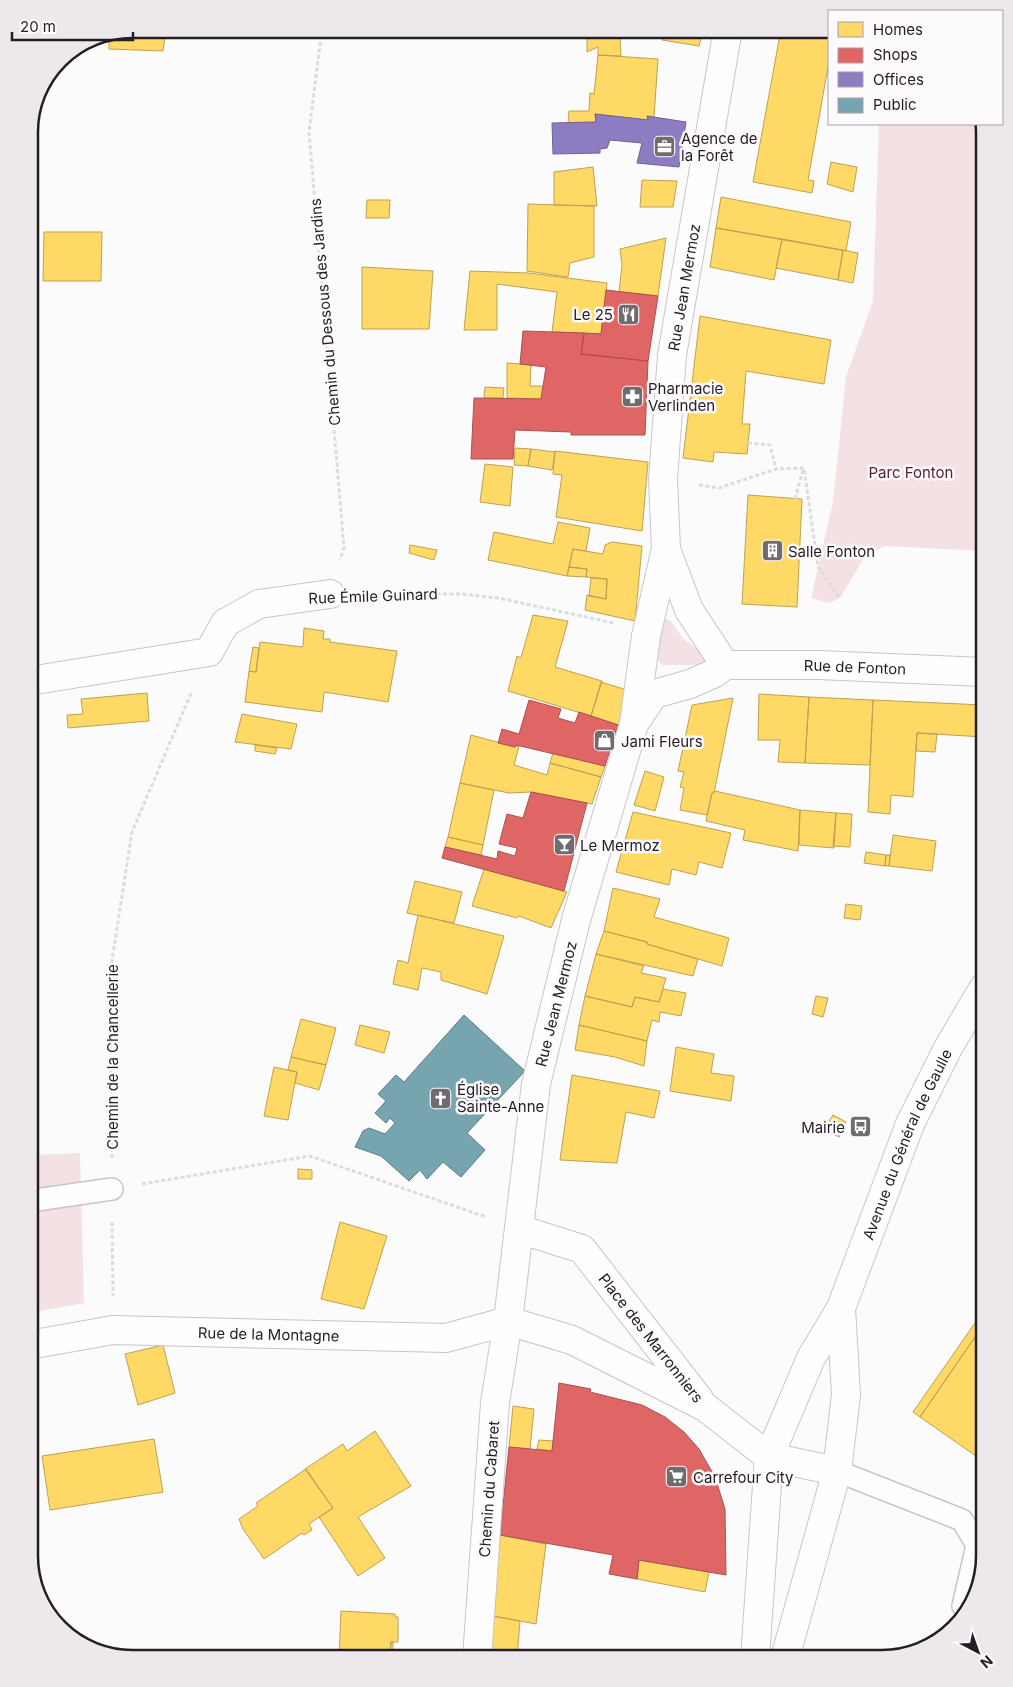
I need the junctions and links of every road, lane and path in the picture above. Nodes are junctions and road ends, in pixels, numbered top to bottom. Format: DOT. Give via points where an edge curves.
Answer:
graph roads {
  1 [pos="321,38"];
  2 [pos="726,38"];
  3 [pos="748,443"];
  4 [pos="804,468"];
  5 [pos="776,469"];
  6 [pos="663,479"];
  7 [pos="795,499"];
  8 [pos="666,549"];
  9 [pos="330,594"];
  10 [pos="840,598"];
  11 [pos="646,636"];
  12 [pos="209,652"];
  13 [pos="725,665"];
  14 [pos="976,672"];
  15 [pos="38,680"];
  16 [pos="634,724"];
  17 [pos="976,1001"];
  18 [pos="112,1189"];
  19 [pos="38,1200"];
  20 [pos="519,1229"];
  21 [pos="841,1308"];
  22 [pos="508,1321"];
  23 [pos="113,1330"];
  24 [pos="38,1343"];
  25 [pos="705,1406"];
  26 [pos="768,1457"];
  27 [pos="837,1471"];
  28 [pos="976,1544"];
  29 [pos="976,1550"];
  30 [pos="964,1600"];
  31 [pos="478,1649"];
  32 [pos="756,1650"];
  33 [pos="787,1650"];
  1 -- 9 [label="path, Chemin du Dessous des Jardins" via="309,132 344,548"];
  2 -- 6 [label="street, Rue Jean Mermoz" via="672,355"];
  3 -- 5 [label="path" via="770,445"];
  4 -- 5 [label="path"];
  4 -- 7 [label="path"];
  4 -- 10 [label="path" via="818,567"];
  5 -- 6 [label="path" via="719,488"];
  6 -- 8 [label="street, Rue Jean Mermoz"];
  8 -- 11 [label="street, Rue Jean Mermoz"];
  8 -- 13 [label="street, Rue Jean Mermoz" via="689,610"];
  9 -- 11 [label="path, Rue Émile Guinard" via="461,594 498,598 612,622"];
  9 -- 12 [label="street, Rue Émile Guinard" via="259,604 225,624"];
  11 -- 16 [label="street, Rue Jean Mermoz"];
  12 -- 15 [label="street"];
  12 -- 18 [label="path, Chemin de la Chancellerie" via="132,832 110,974"];
  13 -- 14 [label="street, Rue de Fonton"];
  13 -- 16 [label="street, Rue Jean Mermoz" via="690,684 654,694"];
  16 -- 20 [label="street, Rue Jean Mermoz" via="576,920 536,1084"];
  17 -- 21 [label="street, Avenue du Général de Gaulle" via="910,1124"];
  18 -- 19 [label="lane"];
  18 -- 20 [label="path" via="310,1156"];
  18 -- 23 [label="path, Chemin de la Chancellerie"];
  20 -- 22 [label="street, Rue Jean Mermoz"];
  20 -- 25 [label="street, Place des Marronniers" via="582,1249"];
  21 -- 26 [label="street, Avenue du Général de Gaulle" via="811,1358"];
  21 -- 27 [label="street, Avenue du Général de Gaulle" via="846,1395"];
  22 -- 23 [label="street, Rue de la Montagne" via="446,1338"];
  22 -- 25 [label="street, Place des Marronniers" via="572,1340"];
  22 -- 31 [label="street, Chemin du Cabaret" via="495,1402"];
  23 -- 24 [label="street, Rue de la Montagne"];
  25 -- 26 [label="street"];
  26 -- 27 [label="street"];
  26 -- 32 [label="street, Avenue du Général de Gaulle"];
  27 -- 28 [label="lane" via="962,1520"];
  27 -- 33 [label="street, Avenue du Général de Gaulle"];
  29 -- 30 [label="lane"];
}
